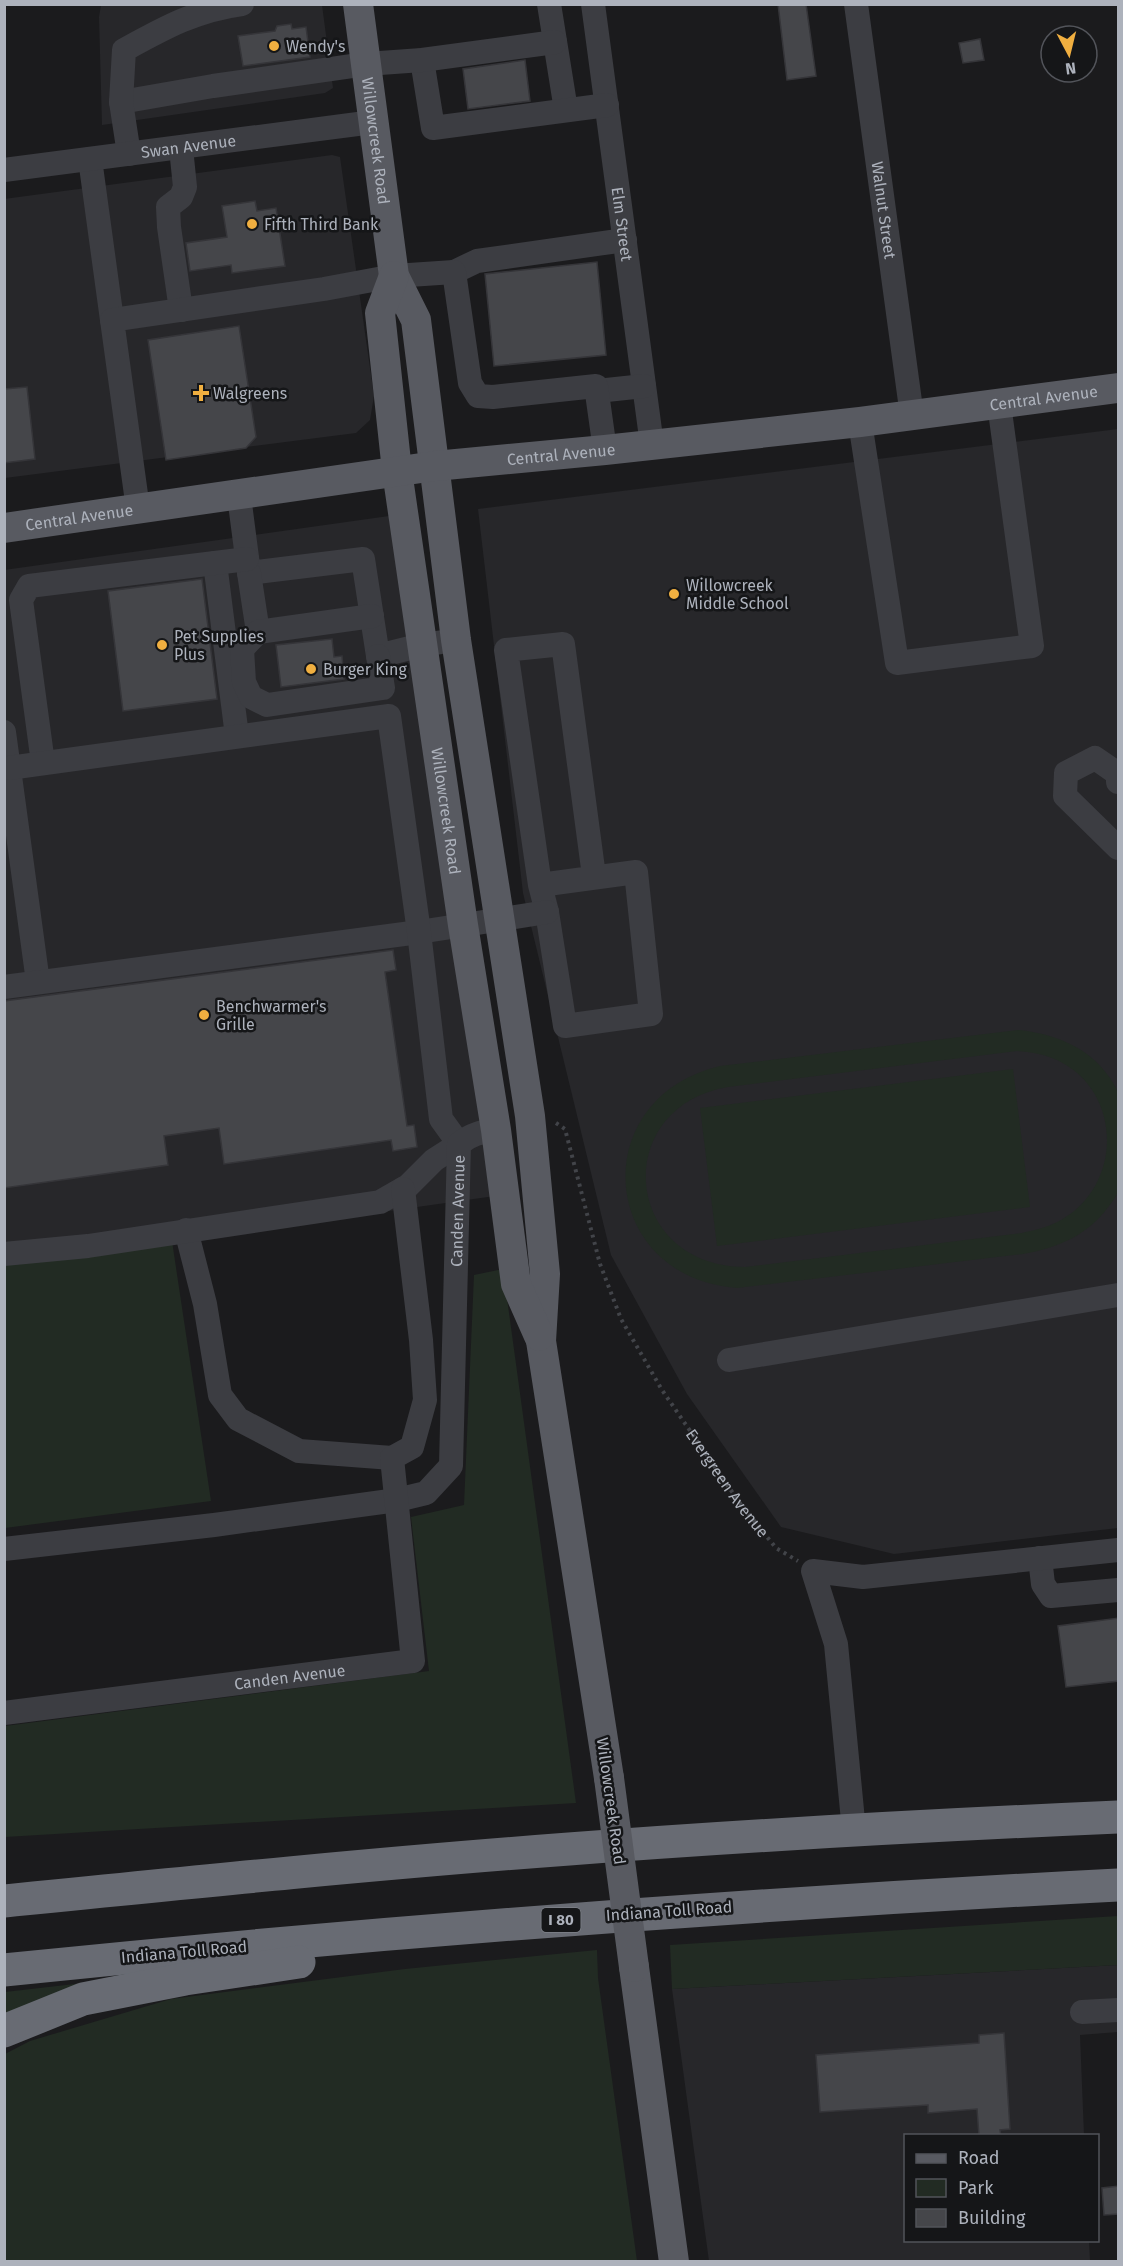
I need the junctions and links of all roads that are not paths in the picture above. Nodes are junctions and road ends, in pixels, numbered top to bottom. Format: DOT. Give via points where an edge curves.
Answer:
graph roads {
  1 [pos="242,4"];
  2 [pos="358,4"];
  3 [pos="549,4"];
  4 [pos="593,4"];
  5 [pos="856,4"];
  6 [pos="555,42"];
  7 [pos="422,60"];
  8 [pos="366,64"];
  9 [pos="121,102"];
  10 [pos="606,105"];
  11 [pos="566,110"];
  12 [pos="373,122"];
  13 [pos="181,148"];
  14 [pos="129,154"];
  15 [pos="90,159"];
  16 [pos="4,170"];
  17 [pos="624,240"];
  18 [pos="454,272"];
  19 [pos="394,276"];
  20 [pos="181,310"];
  21 [pos="112,320"];
  22 [pos="644,387"];
  23 [pos="1119,388"];
  24 [pos="597,391"];
  25 [pos="999,404"];
  26 [pos="912,416"];
  27 [pos="860,422"];
  28 [pos="652,445"];
  29 [pos="604,450"];
  30 [pos="435,466"];
  31 [pos="397,471"];
  32 [pos="239,496"];
  33 [pos="138,509"];
  34 [pos="4,528"];
  35 [pos="215,563"];
  36 [pos="248,566"];
  37 [pos="372,616"];
  38 [pos="258,632"];
  39 [pos="456,640"];
  40 [pos="422,645"];
  41 [pos="378,656"];
  42 [pos="4,732"];
  43 [pos="237,736"];
  44 [pos="43,763"];
  45 [pos="8,778"];
  46 [pos="1119,782"];
  47 [pos="1119,848"];
  48 [pos="594,876"];
  49 [pos="540,885"];
  50 [pos="548,912"];
  51 [pos="499,919"];
  52 [pos="463,925"];
  53 [pos="419,932"];
  54 [pos="38,982"];
  55 [pos="4,987"];
  56 [pos="496,1130"];
  57 [pos="459,1144"];
  58 [pos="403,1189"];
  59 [pos="186,1230"];
  60 [pos="4,1254"];
  61 [pos="1119,1295"];
  62 [pos="541,1341"];
  63 [pos="729,1360"];
  64 [pos="392,1458"];
  65 [pos="397,1500"];
  66 [pos="4,1549"];
  67 [pos="1119,1550"];
  68 [pos="1040,1558"];
  69 [pos="1119,1590"];
  70 [pos="4,1713"];
  71 [pos="1119,1817"];
  72 [pos="854,1831"];
  73 [pos="318,1870"];
  74 [pos="4,1878"];
  75 [pos="1119,1885"];
  76 [pos="4,1901"];
  77 [pos="434,1929"];
  78 [pos="4,1970"];
  79 [pos="1119,2010"];
  80 [pos="1082,2012"];
  81 [pos="4,2031"];
  82 [pos="674,2262"];
  1 -- 9 [label="street" via="177,21 124,50"];
  2 -- 8 [label="main road, Willowcreek Road"];
  3 -- 6 [label="street"];
  4 -- 10 [label="street, Elm Street"];
  5 -- 26 [label="street, Walnut Street"];
  6 -- 7 [label="street"];
  6 -- 11 [label="street"];
  7 -- 8 [label="street"];
  7 -- 11 [label="street" via="433,128"];
  8 -- 9 [label="street"];
  8 -- 12 [label="main road, Willowcreek Road"];
  9 -- 14 [label="street"];
  10 -- 11 [label="street"];
  10 -- 17 [label="street, Elm Street"];
  12 -- 13 [label="street, Swan Avenue"];
  12 -- 19 [label="main road, Willowcreek Road"];
  13 -- 14 [label="street, Swan Avenue"];
  13 -- 20 [label="street" via="185,187 181,197 168,207"];
  14 -- 15 [label="street, Swan Avenue"];
  15 -- 16 [label="street, Swan Avenue"];
  15 -- 21 [label="street"];
  17 -- 18 [label="street" via="477,261"];
  17 -- 22 [label="street, Elm Street"];
  18 -- 19 [label="street"];
  18 -- 24 [label="street" via="470,384 478,396 596,386"];
  19 -- 20 [label="street"];
  19 -- 30 [label="main road, Willowcreek Road" via="416,320"];
  19 -- 31 [label="main road, Willowcreek Road" via="380,313"];
  20 -- 21 [label="street"];
  21 -- 33 [label="street"];
  22 -- 24 [label="street"];
  22 -- 28 [label="street, Elm Street"];
  23 -- 25 [label="main road, Central Avenue"];
  24 -- 29 [label="street"];
  25 -- 26 [label="main road, Central Avenue"];
  25 -- 27 [label="street" via="1032,646 897,663"];
  26 -- 27 [label="main road, Central Avenue"];
  27 -- 28 [label="main road, Central Avenue"];
  28 -- 29 [label="main road, Central Avenue"];
  29 -- 30 [label="main road, Central Avenue"];
  30 -- 31 [label="main road, Central Avenue"];
  30 -- 39 [label="main road, Willowcreek Road"];
  31 -- 32 [label="main road, Central Avenue"];
  31 -- 40 [label="main road, Willowcreek Road"];
  32 -- 33 [label="main road, Central Avenue"];
  32 -- 36 [label="street"];
  33 -- 34 [label="main road, Central Avenue"];
  35 -- 36 [label="street"];
  35 -- 43 [label="street"];
  35 -- 44 [label="street" via="29,586 21,600"];
  36 -- 37 [label="street" via="363,559"];
  36 -- 38 [label="street"];
  37 -- 38 [label="street"];
  37 -- 41 [label="street"];
  38 -- 41 [label="street" via="242,649 244,682 250,697 267,705 383,688"];
  39 -- 40 [label="street"];
  39 -- 51 [label="main road, Willowcreek Road"];
  40 -- 41 [label="street"];
  40 -- 52 [label="main road, Willowcreek Road"];
  42 -- 45 [label="street"];
  43 -- 44 [label="street"];
  43 -- 53 [label="street" via="389,716"];
  44 -- 45 [label="street"];
  45 -- 54 [label="street"];
  46 -- 47 [label="street" via="1118,774 1095,758 1066,773 1065,796"];
  48 -- 49 [label="street"];
  48 -- 49 [label="street" via="563,644 506,650"];
  48 -- 50 [label="street" via="636,872 651,1014 565,1026"];
  49 -- 50 [label="street"];
  50 -- 51 [label="street"];
  51 -- 52 [label="street"];
  51 -- 62 [label="main road, Willowcreek Road" via="530,1116 545,1274"];
  52 -- 53 [label="street"];
  52 -- 56 [label="main road, Willowcreek Road"];
  53 -- 54 [label="street"];
  53 -- 57 [label="street" via="441,1119"];
  54 -- 55 [label="street"];
  56 -- 57 [label="street, Canden Avenue" via="469,1136"];
  56 -- 62 [label="main road, Willowcreek Road" via="516,1284"];
  57 -- 58 [label="street" via="434,1160"];
  57 -- 65 [label="street, Canden Avenue" via="451,1466 426,1493"];
  58 -- 59 [label="street" via="380,1202"];
  58 -- 64 [label="street" via="422,1340 425,1400 412,1447"];
  59 -- 60 [label="street" via="88,1246"];
  59 -- 64 [label="street" via="205,1304 220,1395 238,1419 299,1451"];
  61 -- 63 [label="street"];
  62 -- 82 [label="main road, Willowcreek Road, bridge" via="609,1778"];
  64 -- 65 [label="street"];
  65 -- 66 [label="street, Canden Avenue"];
  65 -- 70 [label="street, Canden Avenue" via="413,1661"];
  67 -- 68 [label="street"];
  68 -- 69 [label="street" via="1043,1584 1051,1596"];
  68 -- 72 [label="street" via="863,1577 813,1571 836,1644"];
  71 -- 72 [label="highway"];
  72 -- 73 [label="highway"];
  73 -- 74 [label="highway" via="128,1870"];
  73 -- 76 [label="highway"];
  75 -- 77 [label="highway, Indiana Toll Road / I 80" via="740,1906"];
  77 -- 78 [label="highway, Indiana Toll Road / I 80"];
  77 -- 81 [label="highway" via="341,1956 83,1999"];
  79 -- 80 [label="street"];
}
